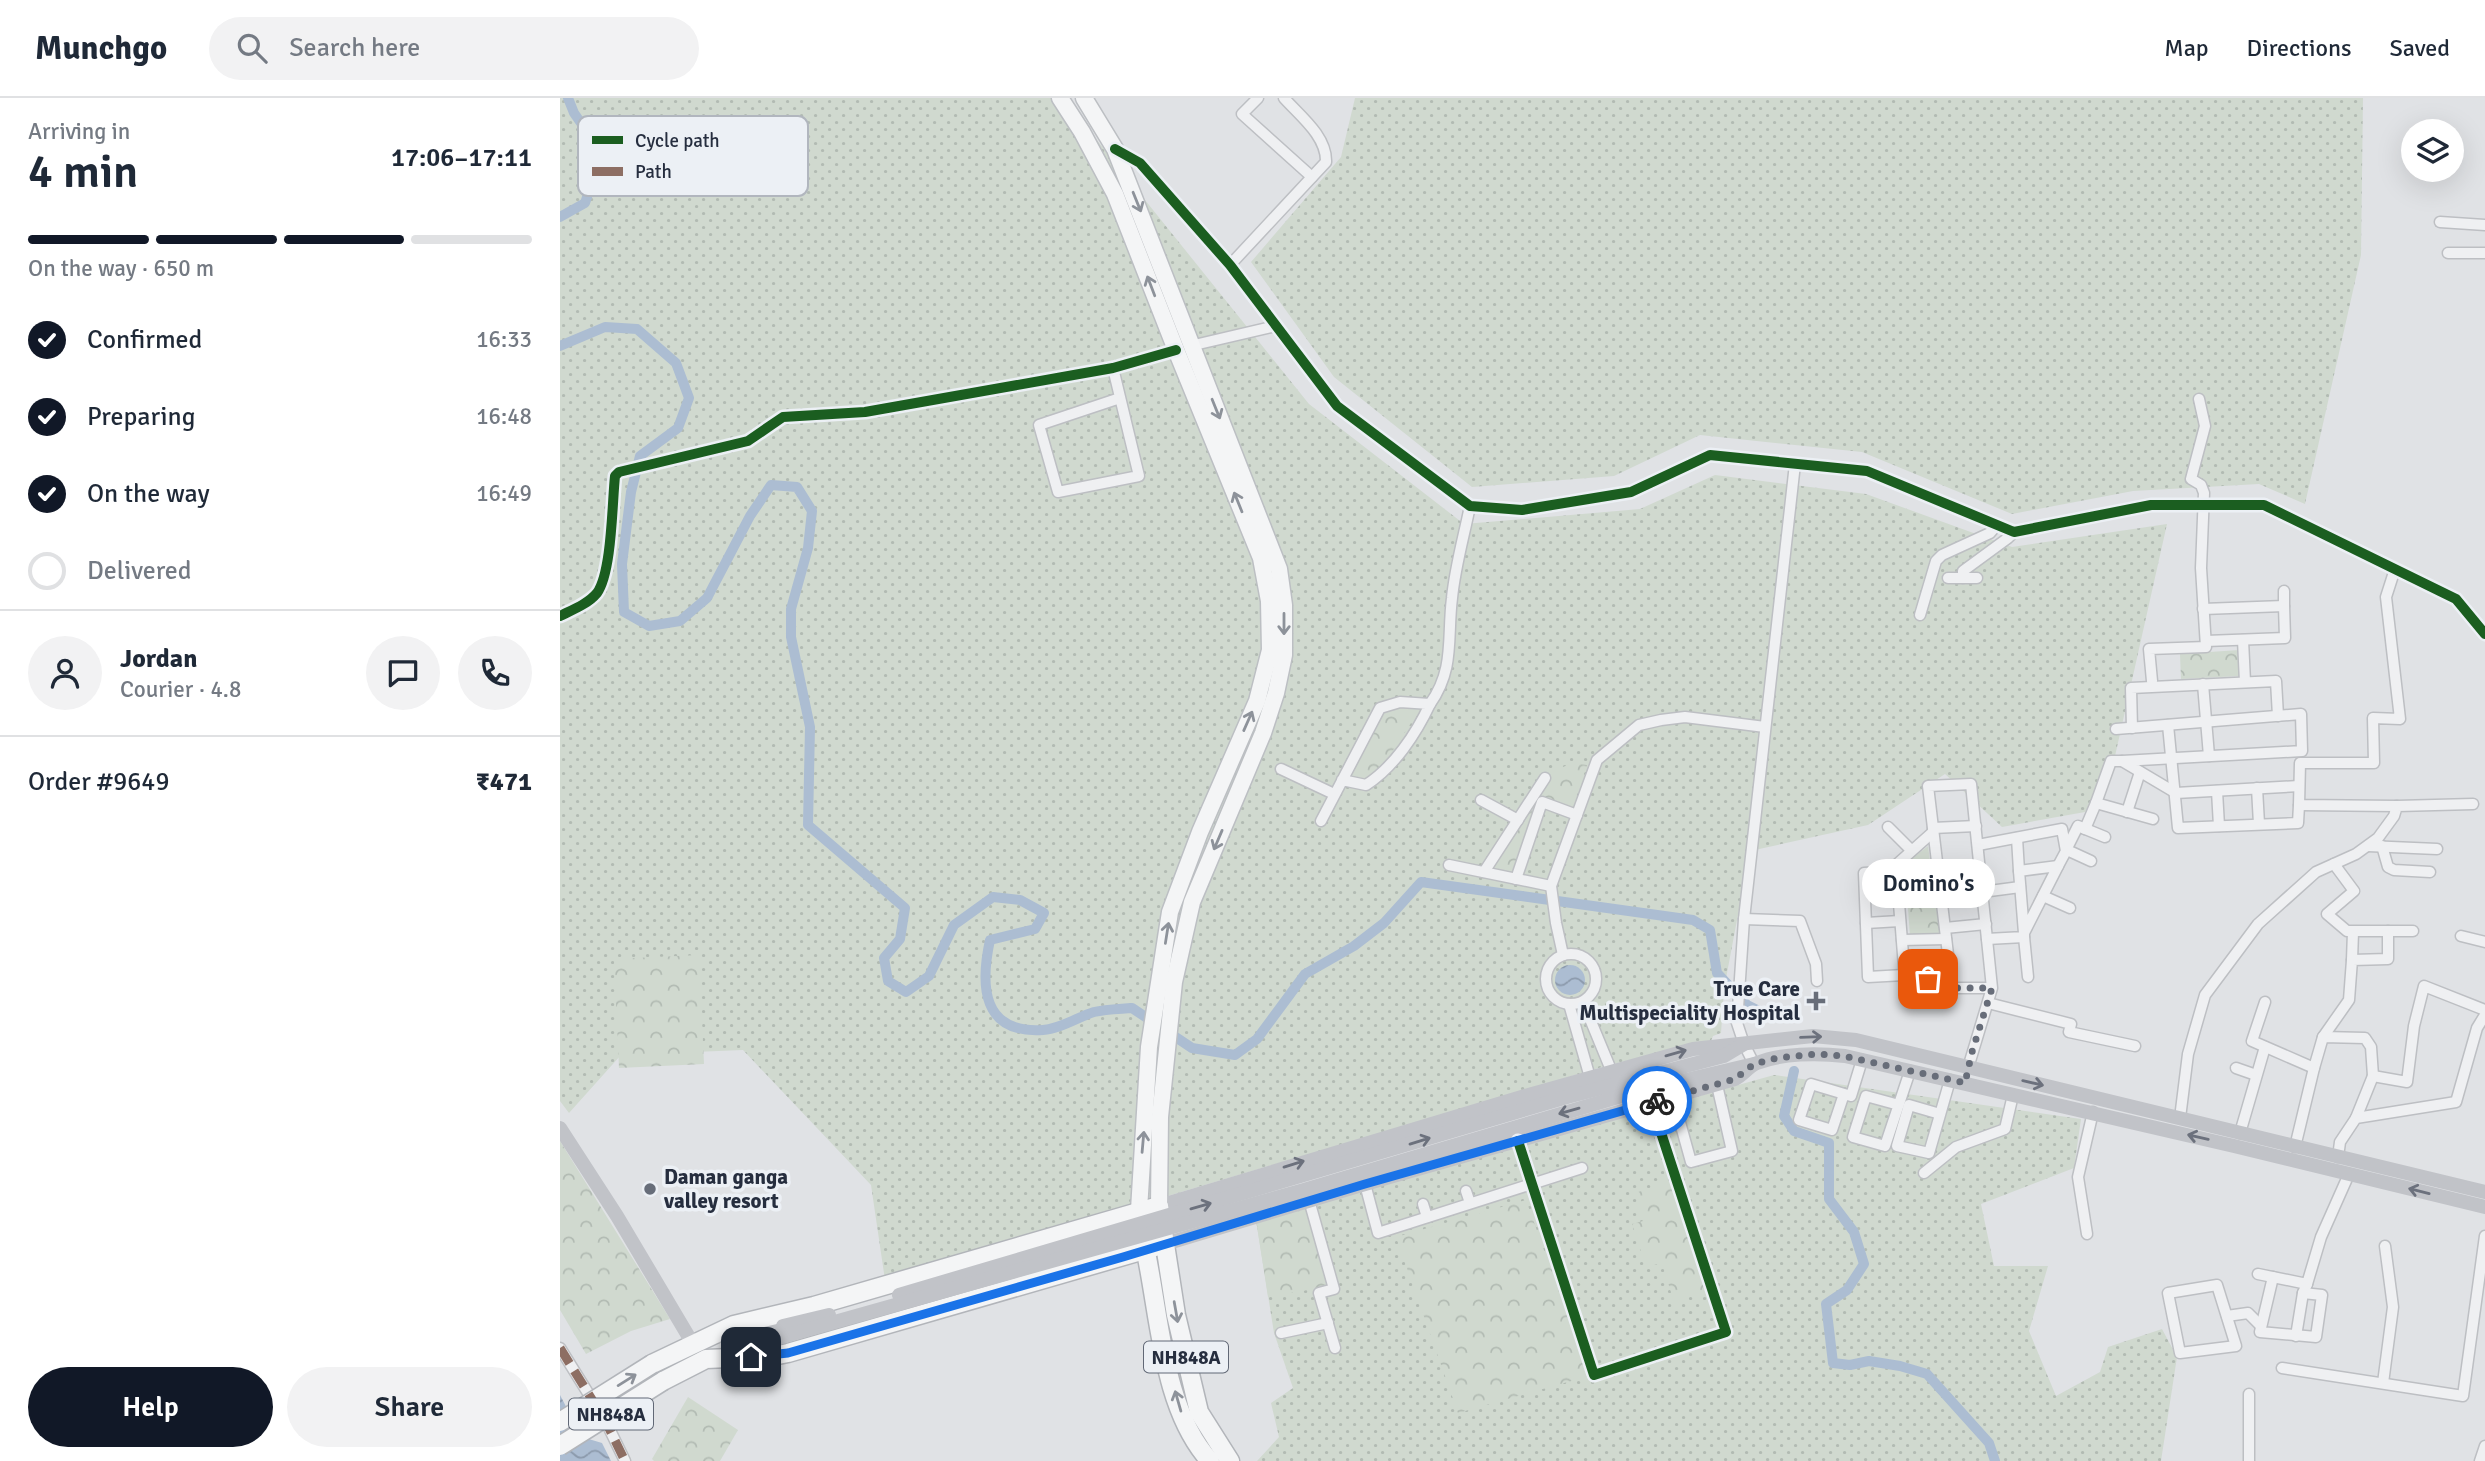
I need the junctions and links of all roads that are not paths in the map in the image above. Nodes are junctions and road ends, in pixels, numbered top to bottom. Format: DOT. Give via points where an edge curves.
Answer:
graph roads {
  1 [pos="1060,98"];
  2 [pos="1084,98"];
  3 [pos="1258,98"];
  4 [pos="1283,98"];
  5 [pos="1115,149"];
  6 [pos="1312,177"];
  7 [pos="2440,222"];
  8 [pos="2485,225"];
  9 [pos="2448,253"];
  10 [pos="2485,253"];
  11 [pos="1230,265"];
  12 [pos="1276,326"];
  13 [pos="1183,348"];
  14 [pos="1113,368"];
  15 [pos="1120,398"];
  16 [pos="2199,399"];
  17 [pos="1795,464"];
  18 [pos="2204,505"];
  19 [pos="1470,506"];
  20 [pos="1997,525"];
  21 [pos="2014,532"];
  22 [pos="2395,569"];
  23 [pos="1948,578"];
  24 [pos="1963,578"];
  25 [pos="1977,578"];
  26 [pos="2284,591"];
  27 [pos="2284,606"];
  28 [pos="2203,609"];
  29 [pos="1920,615"];
  30 [pos="560,616"];
  31 [pos="2485,634"];
  32 [pos="2243,639"];
  33 [pos="2206,641"];
  34 [pos="2152,681"];
  35 [pos="2245,682"];
  36 [pos="2203,684"];
  37 [pos="1430,704"];
  38 [pos="2278,716"];
  39 [pos="2206,722"];
  40 [pos="2168,725"];
  41 [pos="1765,727"];
  42 [pos="2132,728"];
  43 [pos="2116,729"];
  44 [pos="2302,751"];
  45 [pos="2209,756"];
  46 [pos="2172,758"];
  47 [pos="2122,761"];
  48 [pos="2300,763"];
  49 [pos="1281,769"];
  50 [pos="2140,772"];
  51 [pos="1545,778"];
  52 [pos="1342,780"];
  53 [pos="2300,786"];
  54 [pos="2257,788"];
  55 [pos="2217,791"];
  56 [pos="2176,793"];
  57 [pos="1334,794"];
  58 [pos="1481,800"];
  59 [pos="1537,801"];
  60 [pos="2096,803"];
  61 [pos="2473,804"];
  62 [pos="2299,805"];
  63 [pos="2398,806"];
  64 [pos="2127,812"];
  65 [pos="1577,815"];
  66 [pos="2153,819"];
  67 [pos="1518,820"];
  68 [pos="1321,821"];
  69 [pos="2259,824"];
  70 [pos="1976,826"];
  71 [pos="2219,826"];
  72 [pos="1888,827"];
  73 [pos="2085,829"];
  74 [pos="1933,830"];
  75 [pos="2105,837"];
  76 [pos="2017,838"];
  77 [pos="1978,845"];
  78 [pos="2368,846"];
  79 [pos="2382,846"];
  80 [pos="2437,849"];
  81 [pos="1911,850"];
  82 [pos="2066,850"];
  83 [pos="2091,861"];
  84 [pos="2334,864"];
  85 [pos="1449,865"];
  86 [pos="2058,866"];
  87 [pos="1896,871"];
  88 [pos="2019,871"];
  89 [pos="1484,872"];
  90 [pos="2430,872"];
  91 [pos="1981,875"];
  92 [pos="1516,879"];
  93 [pos="1939,879"];
  94 [pos="1552,886"];
  95 [pos="2020,887"];
  96 [pos="1982,891"];
  97 [pos="2043,895"];
  98 [pos="2070,908"];
  99 [pos="1744,919"];
  100 [pos="1900,921"];
  101 [pos="1866,923"];
  102 [pos="1986,924"];
  103 [pos="2413,931"];
  104 [pos="2353,932"];
  105 [pos="2388,932"];
  106 [pos="1945,933"];
  107 [pos="2024,935"];
  108 [pos="2462,936"];
  109 [pos="1987,939"];
  110 [pos="1902,940"];
  111 [pos="2485,942"];
  112 [pos="1563,955"];
  113 [pos="2352,960"];
  114 [pos="1904,975"];
  115 [pos="2028,976"];
  116 [pos="1951,978"];
  117 [pos="1817,981"];
  118 [pos="1992,988"];
  119 [pos="1583,1002"];
  120 [pos="2265,1002"];
  121 [pos="1988,1003"];
  122 [pos="1163,1004"];
  123 [pos="1569,1004"];
  124 [pos="2485,1013"];
  125 [pos="2323,1037"];
  126 [pos="1744,1044"];
  127 [pos="2135,1046"];
  128 [pos="2265,1047"];
  129 [pos="1862,1060"];
  130 [pos="1754,1064"];
  131 [pos="1968,1068"];
  132 [pos="2236,1068"];
  133 [pos="2314,1068"];
  134 [pos="1910,1071"];
  135 [pos="1610,1072"];
  136 [pos="2256,1075"];
  137 [pos="2373,1076"];
  138 [pos="1590,1077"];
  139 [pos="1950,1080"];
  140 [pos="1965,1083"];
  141 [pos="1717,1085"];
  142 [pos="1844,1094"];
  143 [pos="2013,1095"];
  144 [pos="1673,1097"];
  145 [pos="1651,1102"];
  146 [pos="1899,1105"];
  147 [pos="1619,1112"];
  148 [pos="2093,1112"];
  149 [pos="1940,1114"];
  150 [pos="1600,1117"];
  151 [pos="2180,1118"];
  152 [pos="2356,1118"];
  153 [pos="560,1128"];
  154 [pos="2240,1133"];
  155 [pos="1518,1141"];
  156 [pos="2295,1147"];
  157 [pos="2338,1157"];
  158 [pos="1582,1167"];
  159 [pos="1924,1173"];
  160 [pos="2348,1174"];
  161 [pos="1365,1184"];
  162 [pos="1531,1184"];
  163 [pos="1466,1191"];
  164 [pos="2485,1192"];
  165 [pos="1308,1200"];
  166 [pos="1471,1203"];
  167 [pos="1423,1204"];
  168 [pos="1159,1206"];
  169 [pos="2485,1207"];
  170 [pos="1139,1210"];
  171 [pos="1427,1217"];
  172 [pos="2087,1234"];
  173 [pos="2485,1236"];
  174 [pos="1165,1244"];
  175 [pos="2385,1246"];
  176 [pos="1146,1250"];
  177 [pos="2258,1274"];
  178 [pos="2273,1277"];
  179 [pos="2305,1288"];
  180 [pos="2227,1317"];
  181 [pos="1328,1323"];
  182 [pos="2260,1325"];
  183 [pos="784,1331"];
  184 [pos="1281,1333"];
  185 [pos="2297,1336"];
  186 [pos="701,1341"];
  187 [pos="560,1348"];
  188 [pos="1335,1348"];
  189 [pos="706,1359"];
  190 [pos="2282,1368"];
  191 [pos="2383,1383"];
  192 [pos="2249,1394"];
  193 [pos="560,1422"];
  194 [pos="560,1446"];
  195 [pos="2485,1447"];
  196 [pos="625,1461"];
  197 [pos="1210,1461"];
  198 [pos="1230,1461"];
  199 [pos="2249,1461"];
  200 [pos="2480,1461"];
  13 -- 1 [label="main road, one-way" via="1115,194"];
  2 -- 5 [label="main road"];
  3 -- 6 [label="street" via="1242,114"];
  4 -- 6 [label="street" via="1320,138 1326,154 1326,162"];
  5 -- 11 [label="street" via="1140,163"];
  5 -- 13 [label="main road, one-way" via="1150,236"];
  6 -- 11 [label="street"];
  7 -- 8 [label="street"];
  9 -- 10 [label="street"];
  11 -- 12 [label="street"];
  12 -- 13 [label="street"];
  12 -- 19 [label="street" via="1337,406"];
  13 -- 14 [label="main road"];
  13 -- 122 [label="main road" via="1261,558 1269,601 1270,650 1257,701 1170,912"];
  14 -- 15 [label="street"];
  14 -- 30 [label="main road" via="865,412 783,417 748,441 619,472 605,577 596,595"];
  15 -- 15 [label="street" via="1139,476 1058,492 1039,425"];
  16 -- 18 [label="street" via="2205,426 2191,479 2201,485"];
  17 -- 19 [label="street" via="1710,455 1631,492 1522,510"];
  17 -- 20 [label="street" via="1867,471"];
  17 -- 41 [label="street"];
  18 -- 21 [label="street" via="2151,505"];
  18 -- 22 [label="street" via="2264,505"];
  18 -- 28 [label="street"];
  19 -- 37 [label="street" via="1451,599 1450,653 1441,688"];
  20 -- 21 [label="street"];
  20 -- 29 [label="street" via="1936,561"];
  21 -- 24 [label="street" via="1969,565"];
  22 -- 31 [label="street" via="2456,599"];
  22 -- 48 [label="street" via="2386,597 2400,719 2373,718 2374,763"];
  23 -- 24 [label="street"];
  24 -- 25 [label="street"];
  26 -- 27 [label="street"];
  27 -- 28 [label="street"];
  27 -- 32 [label="street" via="2285,638"];
  28 -- 33 [label="street"];
  32 -- 33 [label="street"];
  32 -- 35 [label="street"];
  33 -- 34 [label="street" via="2206,647 2149,649"];
  35 -- 36 [label="street"];
  35 -- 38 [label="street" via="2276,681"];
  36 -- 39 [label="street"];
  36 -- 42 [label="street" via="2130,688"];
  37 -- 52 [label="street" via="1383,774 1366,785"];
  37 -- 52 [label="street" via="1399,702 1380,708"];
  38 -- 39 [label="street"];
  38 -- 44 [label="street" via="2301,714"];
  39 -- 40 [label="street"];
  39 -- 45 [label="street"];
  40 -- 42 [label="street"];
  40 -- 46 [label="street"];
  41 -- 65 [label="street" via="1685,717 1639,725 1597,760"];
  41 -- 99 [label="street"];
  42 -- 43 [label="street"];
  44 -- 45 [label="street"];
  44 -- 48 [label="street"];
  45 -- 46 [label="street"];
  46 -- 47 [label="street"];
  46 -- 56 [label="street"];
  47 -- 50 [label="street"];
  47 -- 60 [label="street" via="2111,761"];
  48 -- 53 [label="street"];
  49 -- 57 [label="street"];
  50 -- 56 [label="street"];
  50 -- 64 [label="street"];
  51 -- 59 [label="street"];
  52 -- 57 [label="street"];
  53 -- 54 [label="street"];
  53 -- 62 [label="street"];
  54 -- 55 [label="street"];
  54 -- 69 [label="street"];
  55 -- 56 [label="street"];
  55 -- 71 [label="street"];
  56 -- 71 [label="street" via="2178,828"];
  57 -- 68 [label="street"];
  58 -- 67 [label="street"];
  59 -- 65 [label="street"];
  59 -- 67 [label="street"];
  59 -- 92 [label="street"];
  60 -- 64 [label="street"];
  60 -- 73 [label="street"];
  61 -- 63 [label="street"];
  62 -- 63 [label="street"];
  62 -- 69 [label="street" via="2298,823"];
  63 -- 78 [label="street"];
  64 -- 66 [label="street"];
  65 -- 94 [label="street"];
  67 -- 89 [label="street"];
  69 -- 71 [label="street"];
  70 -- 74 [label="street"];
  70 -- 74 [label="street" via="1971,784 1928,786"];
  70 -- 77 [label="street"];
  72 -- 81 [label="street"];
  73 -- 75 [label="street"];
  73 -- 82 [label="street" via="2077,827"];
  74 -- 81 [label="street"];
  74 -- 93 [label="street"];
  76 -- 77 [label="street"];
  76 -- 82 [label="street" via="2062,829"];
  76 -- 88 [label="street"];
  77 -- 91 [label="street"];
  78 -- 79 [label="street"];
  78 -- 84 [label="street"];
  79 -- 80 [label="street"];
  79 -- 90 [label="street" via="2388,867"];
  81 -- 87 [label="street"];
  82 -- 83 [label="street"];
  82 -- 86 [label="street"];
  84 -- 104 [label="street" via="2354,891 2327,914"];
  84 -- 151 [label="street" via="2316,872 2258,924 2205,995 2188,1054"];
  85 -- 89 [label="street"];
  86 -- 88 [label="street"];
  86 -- 97 [label="street"];
  87 -- 100 [label="street"];
  87 -- 101 [label="street" via="1864,873"];
  88 -- 95 [label="street"];
  89 -- 92 [label="street"];
  91 -- 93 [label="street"];
  91 -- 96 [label="street"];
  92 -- 94 [label="street"];
  93 -- 106 [label="street"];
  94 -- 112 [label="street"];
  95 -- 96 [label="street"];
  95 -- 107 [label="street"];
  96 -- 102 [label="street"];
  97 -- 98 [label="street"];
  97 -- 107 [label="street"];
  99 -- 117 [label="street" via="1800,922 1816,964"];
  99 -- 126 [label="street" via="1737,1023"];
  100 -- 101 [label="street"];
  100 -- 110 [label="street"];
  101 -- 114 [label="street" via="1868,977"];
  102 -- 106 [label="street"];
  102 -- 109 [label="street"];
  103 -- 105 [label="street"];
  104 -- 105 [label="street"];
  104 -- 113 [label="street"];
  105 -- 113 [label="street" via="2388,959"];
  106 -- 110 [label="street"];
  106 -- 116 [label="street"];
  107 -- 109 [label="street"];
  107 -- 115 [label="street"];
  108 -- 111 [label="street"];
  109 -- 118 [label="street"];
  110 -- 114 [label="street"];
  112 -- 119 [label="street" via="1587,959 1596,973 1594,990"];
  112 -- 123 [label="street" via="1550,964 1546,980 1552,995"];
  113 -- 125 [label="street" via="2349,1000"];
  114 -- 116 [label="street" via="1905,980"];
  116 -- 118 [label="street" via="1952,988"];
  118 -- 121 [label="street"];
  119 -- 123 [label="street"];
  119 -- 135 [label="street"];
  120 -- 128 [label="street" via="2252,1041"];
  121 -- 127 [label="street" via="2071,1024 2069,1032"];
  121 -- 131 [label="street"];
  122 -- 168 [label="main road" via="1166,1055"];
  170 -- 122 [label="main road, one-way" via="1149,1047"];
  123 -- 138 [label="street"];
  124 -- 137 [label="street" via="2424,986 2407,1082"];
  124 -- 152 [label="street" via="2476,1028 2456,1102"];
  125 -- 133 [label="street"];
  125 -- 137 [label="street" via="2365,1038 2371,1047"];
  126 -- 130 [label="street"];
  126 -- 131 [label="main road, one-way" via="1835,1037"];
  135 -- 126 [label="main road, one-way" via="1701,1047"];
  183 -- 126 [label="main road, one-way, bridge" via="1567,1097 1724,1056"];
  128 -- 133 [label="street"];
  128 -- 136 [label="street"];
  129 -- 130 [label="main road" via="1818,1054"];
  129 -- 134 [label="main road"];
  129 -- 142 [label="street" via="1851,1097"];
  130 -- 141 [label="main road" via="1740,1077"];
  130 -- 183 [label="main road, one-way, bridge" via="1634,1092 1265,1201"];
  131 -- 140 [label="main road"];
  131 -- 151 [label="main road, one-way"];
  132 -- 136 [label="street"];
  133 -- 156 [label="street"];
  134 -- 139 [label="main road"];
  134 -- 146 [label="street"];
  135 -- 138 [label="main road"];
  135 -- 147 [label="street"];
  136 -- 154 [label="street"];
  137 -- 152 [label="street"];
  138 -- 150 [label="street"];
  168 -- 138 [label="main road, one-way"];
  139 -- 140 [label="main road"];
  139 -- 149 [label="street"];
  140 -- 143 [label="main road"];
  141 -- 144 [label="main road"];
  141 -- 144 [label="street" via="1732,1151 1690,1161"];
  142 -- 142 [label="street" via="1832,1130 1799,1120 1811,1084"];
  143 -- 148 [label="main road"];
  143 -- 159 [label="street" via="2005,1129 1956,1147"];
  144 -- 145 [label="main road"];
  145 -- 147 [label="main road"];
  145 -- 162 [label="street" via="1726,1332 1594,1375"];
  146 -- 146 [label="street" via="1885,1146 1853,1137 1866,1096"];
  147 -- 150 [label="main road"];
  160 -- 148 [label="main road, one-way"];
  148 -- 172 [label="street" via="2078,1177"];
  149 -- 149 [label="street" via="1929,1153 1897,1146 1909,1105"];
  150 -- 155 [label="main road"];
  151 -- 154 [label="main road"];
  152 -- 157 [label="street" via="2340,1142"];
  153 -- 186 [label="main road"];
  154 -- 156 [label="main road"];
  155 -- 161 [label="main road"];
  155 -- 162 [label="street"];
  156 -- 157 [label="main road"];
  157 -- 164 [label="main road"];
  158 -- 162 [label="street"];
  169 -- 160 [label="main road, one-way"];
  160 -- 179 [label="street"];
  161 -- 165 [label="main road"];
  161 -- 171 [label="street" via="1378,1233"];
  162 -- 166 [label="street"];
  163 -- 166 [label="street"];
  165 -- 174 [label="main road"];
  165 -- 181 [label="street" via="1334,1289 1319,1293"];
  166 -- 171 [label="street"];
  167 -- 171 [label="street"];
  168 -- 170 [label="highway"];
  168 -- 174 [label="highway"];
  170 -- 176 [label="highway"];
  170 -- 186 [label="highway" via="814,1307 734,1325"];
  173 -- 191 [label="street" via="2463,1396"];
  174 -- 176 [label="highway, NH848A"];
  174 -- 198 [label="highway, NH848A, one-way" via="1199,1412"];
  175 -- 191 [label="street" via="2393,1307"];
  176 -- 189 [label="highway, NH848A" via="788,1353"];
  197 -- 176 [label="highway, NH848A, one-way" via="1182,1418"];
  177 -- 178 [label="street"];
  178 -- 179 [label="street"];
  178 -- 182 [label="street"];
  179 -- 185 [label="street"];
  179 -- 185 [label="street" via="2322,1295 2316,1337"];
  180 -- 180 [label="street" via="2236,1346 2180,1353 2168,1293 2217,1284"];
  180 -- 182 [label="street" via="2248,1313"];
  181 -- 184 [label="street"];
  181 -- 188 [label="street"];
  182 -- 185 [label="street" via="2260,1332"];
  183 -- 186 [label="main road"];
  183 -- 189 [label="main road"];
  193 -- 186 [label="highway, NH848A, one-way, bridge" via="652,1364"];
  187 -- 196 [label="street"];
  189 -- 194 [label="highway, NH848A, bridge"];
  190 -- 191 [label="street"];
  192 -- 199 [label="street"];
  195 -- 200 [label="street"];
}
